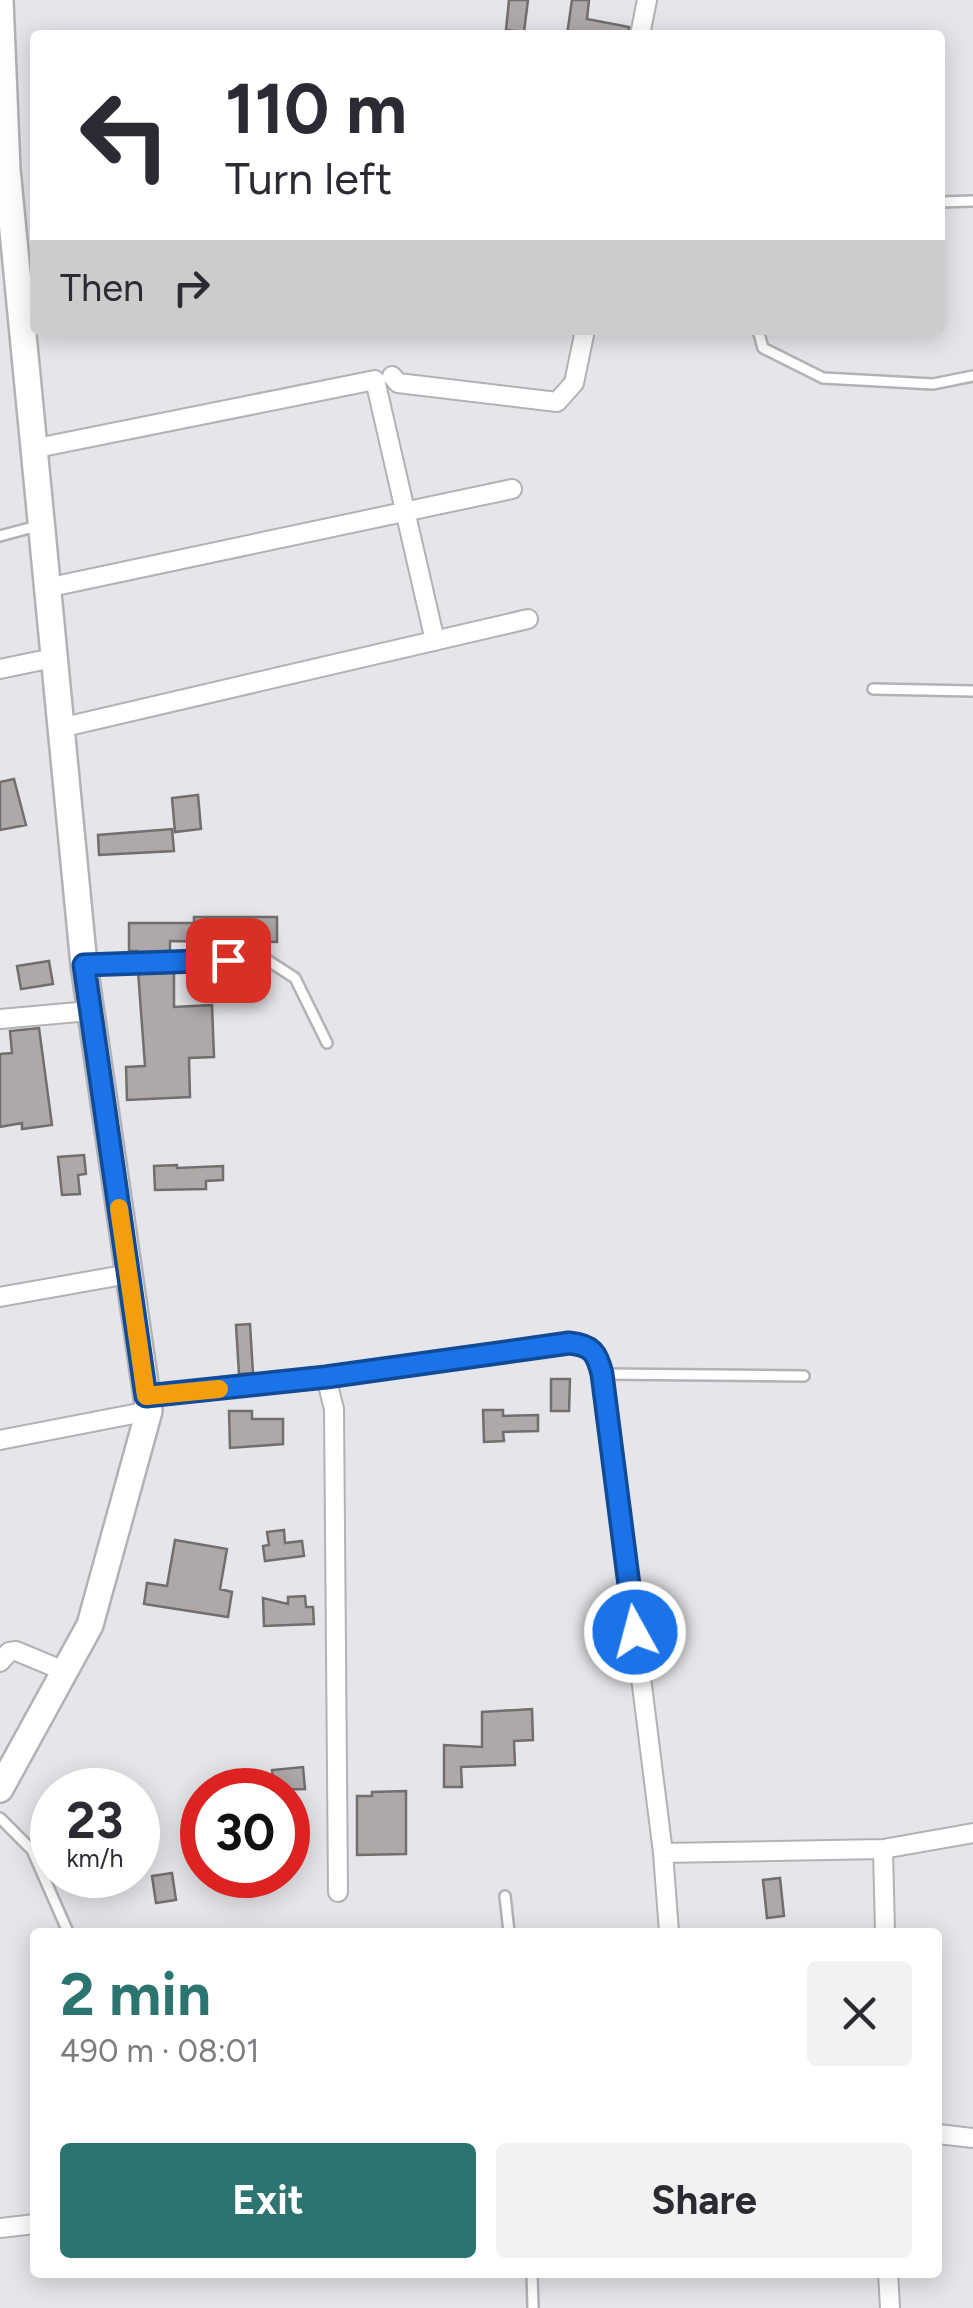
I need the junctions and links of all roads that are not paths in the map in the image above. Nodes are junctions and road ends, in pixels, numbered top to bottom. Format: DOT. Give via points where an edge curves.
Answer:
graph roads {
  1 [pos="0,0"];
  2 [pos="647,0"];
  3 [pos="641,30"];
  4 [pos="973,200"];
  5 [pos="945,202"];
  6 [pos="584,335"];
  7 [pos="759,335"];
  8 [pos="392,376"];
  9 [pos="973,376"];
  10 [pos="32,449"];
  11 [pos="512,489"];
  12 [pos="405,512"];
  13 [pos="40,525"];
  14 [pos="0,536"];
  15 [pos="46,588"];
  16 [pos="528,619"];
  17 [pos="435,640"];
  18 [pos="53,658"];
  19 [pos="0,670"];
  20 [pos="872,689"];
  21 [pos="973,691"];
  22 [pos="60,728"];
  23 [pos="84,965"];
  24 [pos="89,1010"];
  25 [pos="0,1019"];
  26 [pos="327,1043"];
  27 [pos="128,1274"];
  28 [pos="0,1297"];
  29 [pos="602,1374"];
  30 [pos="804,1376"];
  31 [pos="326,1377"];
  32 [pos="148,1404"];
  33 [pos="0,1440"];
  34 [pos="0,1662"];
  35 [pos="64,1671"];
  36 [pos="0,1788"];
  37 [pos="0,1818"];
  38 [pos="973,1833"];
  39 [pos="882,1849"];
  40 [pos="663,1853"];
  41 [pos="338,1892"];
  42 [pos="505,1896"];
  43 [pos="66,1928"];
  44 [pos="509,1928"];
  45 [pos="669,1928"];
  46 [pos="885,1928"];
  47 [pos="942,2134"];
  48 [pos="973,2138"];
  49 [pos="30,2225"];
  50 [pos="0,2228"];
  51 [pos="532,2278"];
  52 [pos="888,2278"];
  53 [pos="533,2308"];
  54 [pos="890,2308"];
  1 -- 10 [label="street" via="6,170"];
  2 -- 3 [label="street"];
  4 -- 5 [label="lane"];
  6 -- 8 [label="street" via="574,383 557,402 398,383"];
  7 -- 9 [label="lane" via="762,348 823,378 932,384"];
  10 -- 12 [label="street" via="374,380"];
  10 -- 13 [label="street"];
  11 -- 12 [label="street"];
  12 -- 15 [label="street"];
  12 -- 17 [label="street"];
  13 -- 14 [label="lane"];
  13 -- 15 [label="street"];
  15 -- 18 [label="street"];
  16 -- 17 [label="street"];
  17 -- 22 [label="street"];
  18 -- 19 [label="street"];
  18 -- 22 [label="street"];
  20 -- 21 [label="lane"];
  22 -- 23 [label="street"];
  23 -- 24 [label="street"];
  23 -- 26 [label="lane" via="264,958 294,978"];
  24 -- 25 [label="street"];
  24 -- 27 [label="street"];
  27 -- 28 [label="street"];
  27 -- 32 [label="street"];
  29 -- 30 [label="lane"];
  29 -- 31 [label="street" via="592,1348 569,1343"];
  29 -- 40 [label="street"];
  31 -- 32 [label="street"];
  31 -- 41 [label="street" via="334,1409"];
  32 -- 33 [label="street"];
  32 -- 35 [label="street" via="90,1625"];
  34 -- 35 [label="street" via="16,1652"];
  35 -- 36 [label="street"];
  37 -- 43 [label="lane" via="32,1850"];
  38 -- 39 [label="street"];
  39 -- 40 [label="street"];
  39 -- 46 [label="street"];
  40 -- 45 [label="street"];
  42 -- 44 [label="lane"];
  47 -- 48 [label="street"];
  49 -- 50 [label="street"];
  51 -- 53 [label="lane"];
  52 -- 54 [label="street"];
}
